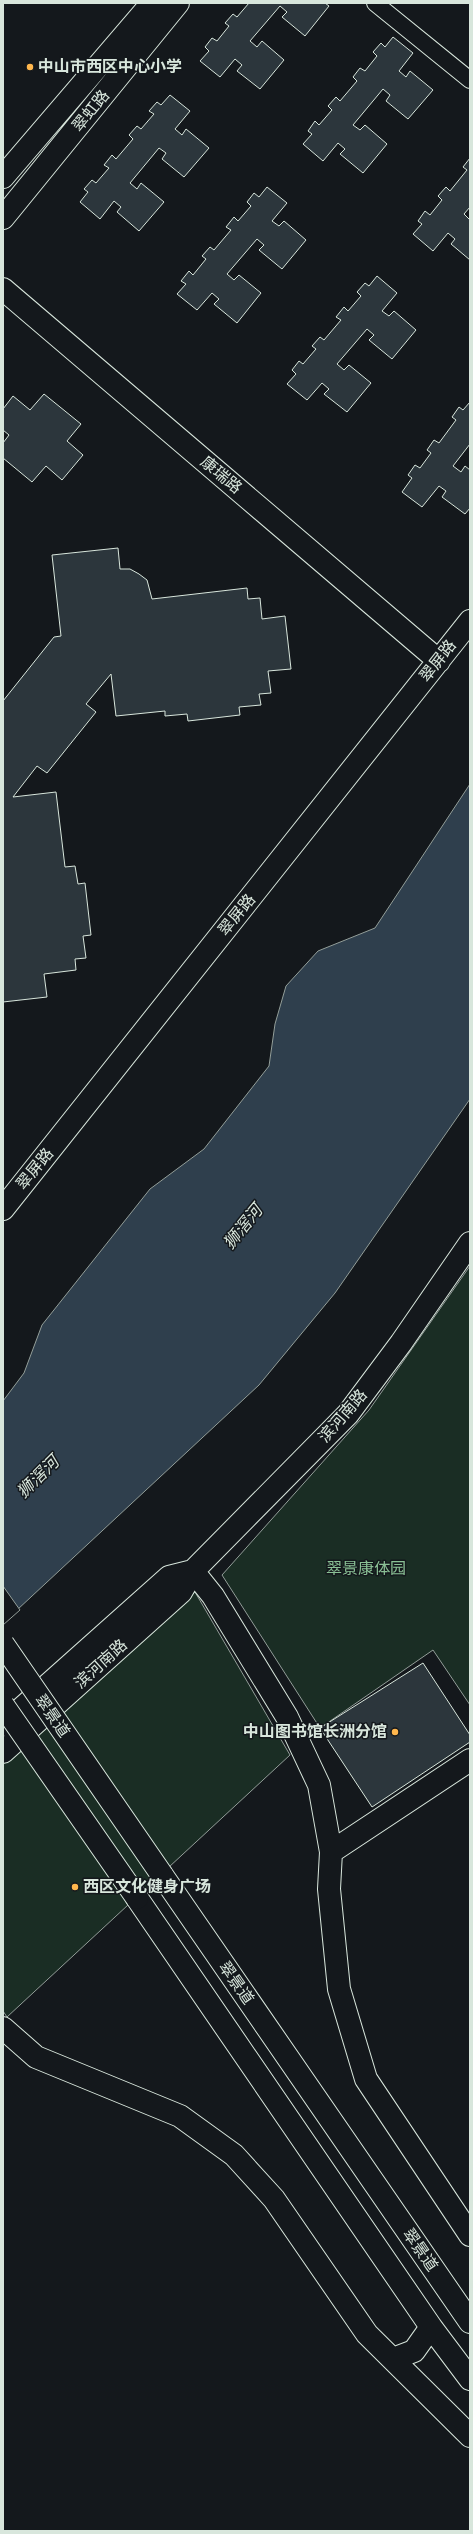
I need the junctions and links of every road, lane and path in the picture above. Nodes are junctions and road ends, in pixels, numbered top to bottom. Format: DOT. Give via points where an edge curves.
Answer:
graph roads {
  1 [pos="152,3"];
  2 [pos="178,3"];
  3 [pos="375,3"];
  4 [pos="470,80"];
  5 [pos="3,178"];
  6 [pos="3,218"];
  7 [pos="3,289"];
  8 [pos="470,621"];
  9 [pos="439,660"];
  10 [pos="3,1209"];
  11 [pos="470,1243"];
  12 [pos="193,1571"];
  13 [pos="3,1644"];
  14 [pos="3,1705"];
  15 [pos="3,1725"];
  16 [pos="3,1752"];
  17 [pos="470,1760"];
  18 [pos="331,1852"];
  19 [pos="3,2028"];
  20 [pos="470,2235"];
  21 [pos="467,2314"];
  22 [pos="431,2327"];
  23 [pos="393,2359"];
  24 [pos="470,2379"];
  25 [pos="470,2436"];
  1 -- 5 [label="street, 翠虹路"];
  2 -- 6 [label="street, 翠虹路"];
  3 -- 4 [label="street"];
  7 -- 9 [label="street, 康瑞路"];
  8 -- 9 [label="street, 翠屏路"];
  9 -- 10 [label="street, 翠屏路"];
  11 -- 12 [label="street, 滨河南路" via="348,1414"];
  12 -- 15 [label="street, 滨河南路" via="169,1577"];
  12 -- 16 [label="street, 滨河南路" via="181,1592"];
  12 -- 18 [label="street" via="213,1596 287,1717 319,1785"];
  13 -- 21 [label="street, 翠景道, bridge"];
  14 -- 22 [label="street, bridge"];
  17 -- 18 [label="street"];
  18 -- 20 [label="street" via="329,1889 339,1988 366,2079"];
  19 -- 23 [label="street" via="36,2056 180,2116 234,2155 274,2199 367,2334"];
  22 -- 23 [label="street" via="414,2352"];
  22 -- 24 [label="street"];
  23 -- 25 [label="street"];
}
